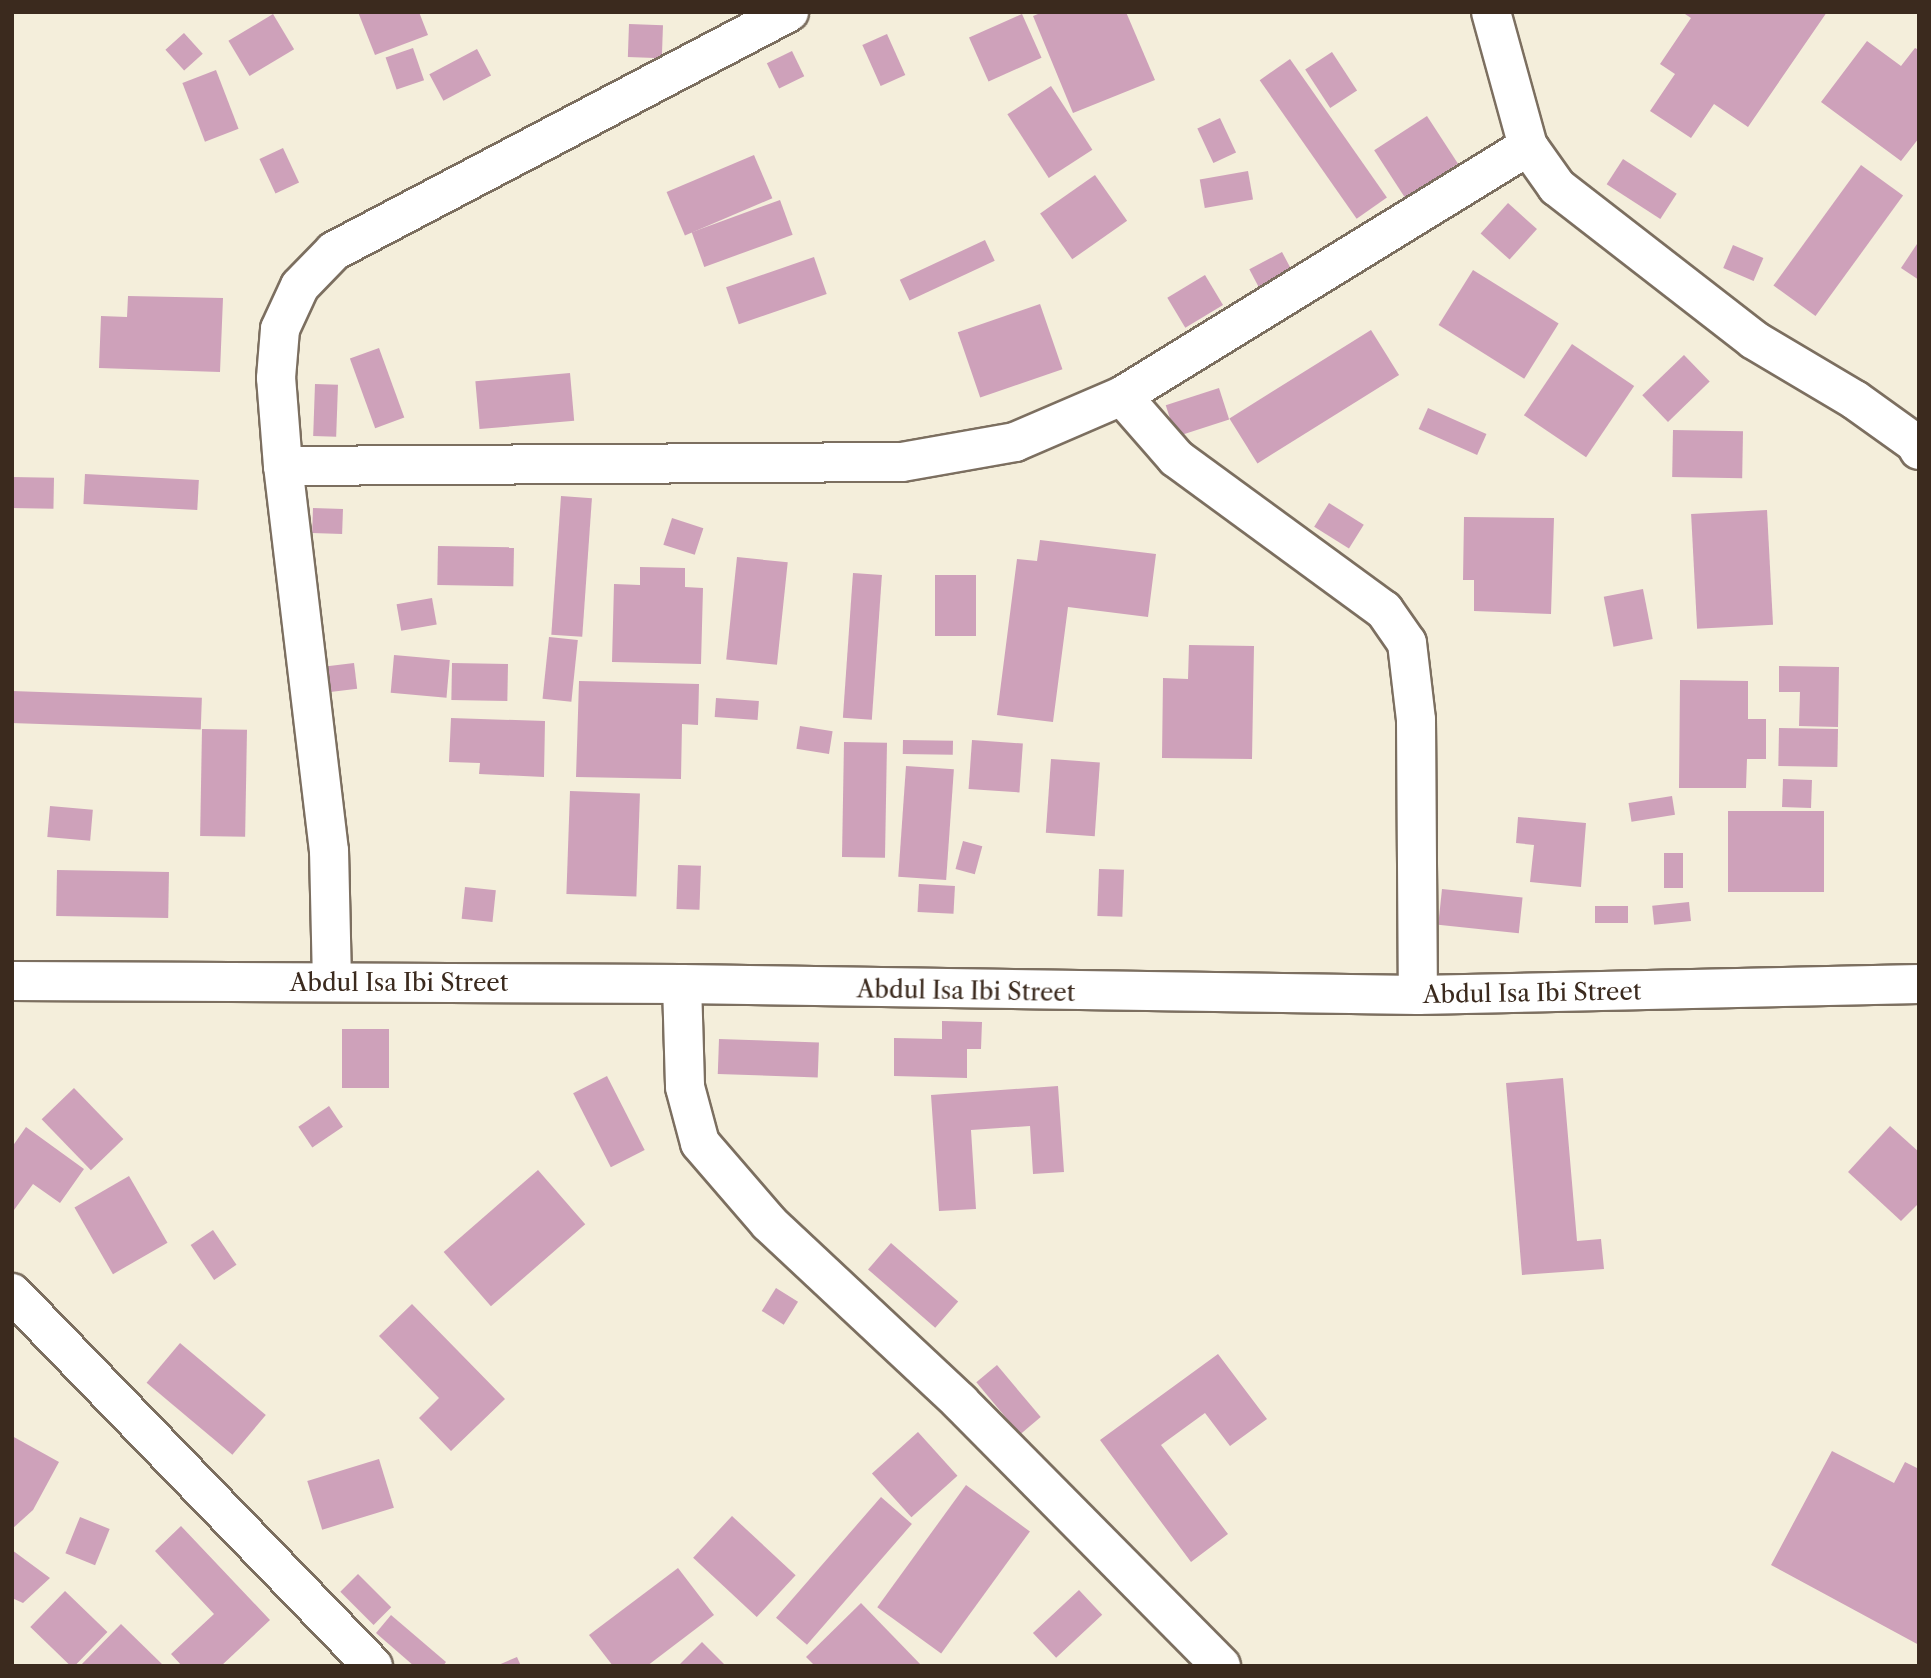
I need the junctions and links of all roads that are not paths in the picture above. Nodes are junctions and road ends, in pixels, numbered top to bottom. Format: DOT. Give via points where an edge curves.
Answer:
graph roads {
  1 [pos="1491,12"];
  2 [pos="768,17"];
  3 [pos="1528,146"];
  4 [pos="1122,396"];
  5 [pos="1919,450"];
  6 [pos="283,466"];
  7 [pos="12,981"];
  8 [pos="332,982"];
  9 [pos="682,984"];
  10 [pos="1919,984"];
  11 [pos="1418,995"];
  12 [pos="12,1293"];
  13 [pos="373,1666"];
  14 [pos="1221,1666"];
  1 -- 3 [label="street"];
  2 -- 6 [label="street" via="334,251 300,286 280,329 276,378"];
  3 -- 4 [label="street"];
  3 -- 5 [label="street" via="1557,187 1754,340 1855,400"];
  4 -- 6 [label="street" via="1015,442 902,462"];
  4 -- 11 [label="street" via="1176,458 1384,610 1407,643 1416,720"];
  6 -- 8 [label="street" via="329,851"];
  7 -- 8 [label="street, Abdul Isa Ibi Street"];
  8 -- 9 [label="street, Abdul Isa Ibi Street"];
  9 -- 11 [label="street, Abdul Isa Ibi Street"];
  9 -- 14 [label="street" via="685,1087 700,1143 769,1223 960,1402"];
  10 -- 11 [label="street, Abdul Isa Ibi Street"];
  12 -- 13 [label="street"];
}
